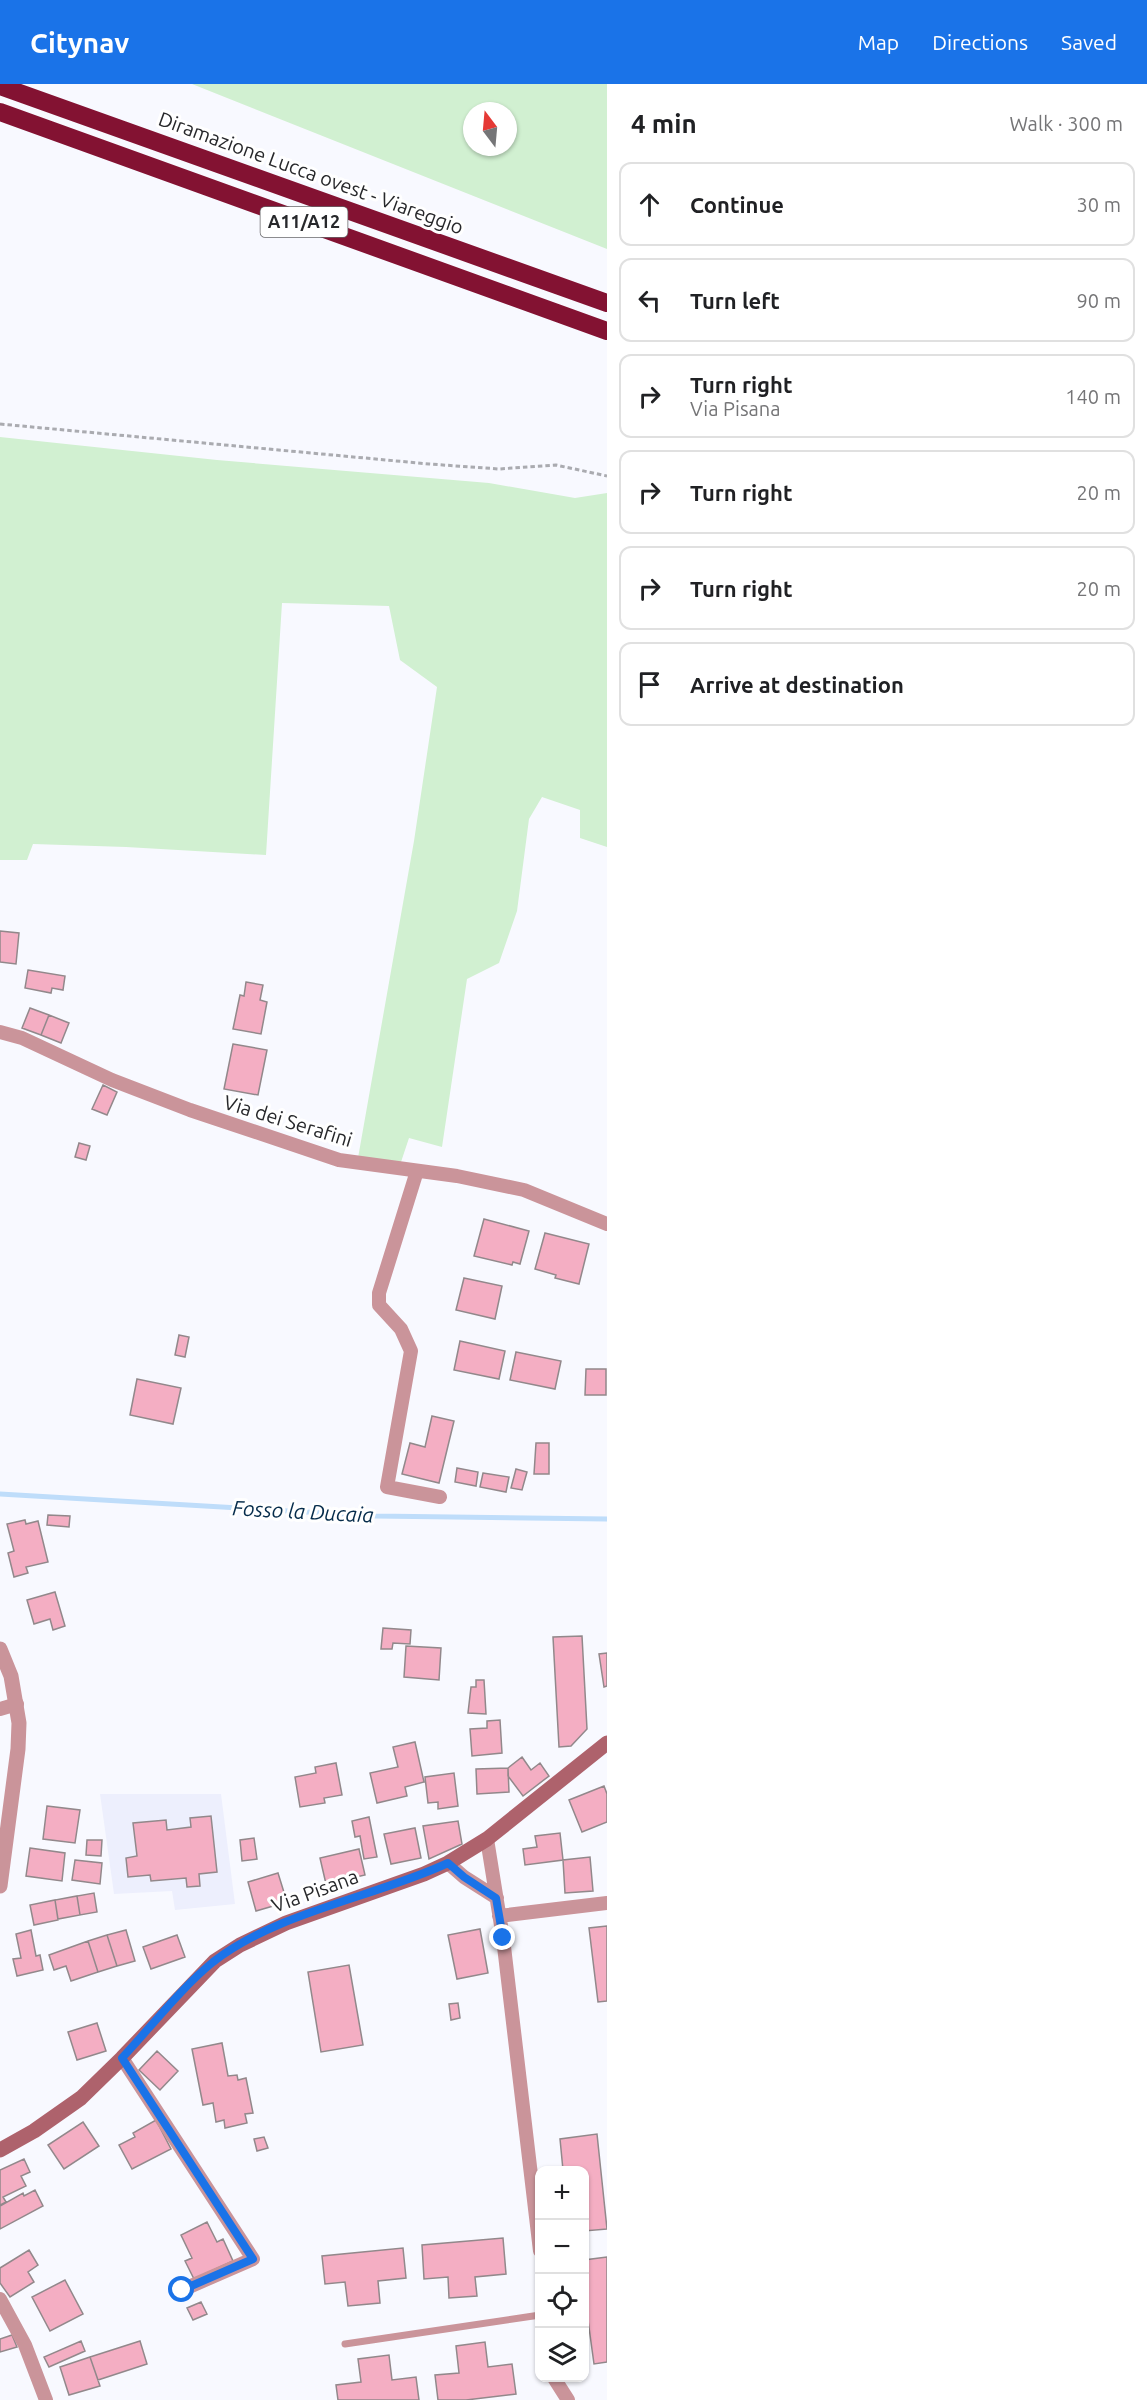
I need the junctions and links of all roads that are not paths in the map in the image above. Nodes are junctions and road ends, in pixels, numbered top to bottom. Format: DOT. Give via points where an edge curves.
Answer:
graph roads {
  1 [pos="0,86"];
  2 [pos="0,112"];
  3 [pos="607,303"];
  4 [pos="607,332"];
  5 [pos="0,1032"];
  6 [pos="417,1171"];
  7 [pos="607,1224"];
  8 [pos="440,1497"];
  9 [pos="0,1649"];
  10 [pos="17,1704"];
  11 [pos="0,1709"];
  12 [pos="607,1743"];
  13 [pos="5,1813"];
  14 [pos="487,1839"];
  15 [pos="448,1863"];
  16 [pos="0,1886"];
  17 [pos="496,1898"];
  18 [pos="607,1903"];
  19 [pos="499,1916"];
  20 [pos="122,2058"];
  21 [pos="0,2150"];
  22 [pos="536,2220"];
  23 [pos="182,2290"];
  24 [pos="0,2300"];
  25 [pos="535,2316"];
  26 [pos="345,2344"];
  27 [pos="557,2382"];
  28 [pos="46,2400"];
  29 [pos="568,2400"];
  1 -- 3 [label="highway, Diramazione Lucca ovest - Viareggio / A11/A12"];
  2 -- 4 [label="highway, A11/A12"];
  5 -- 6 [label="street, Via dei Serafini" via="200,1114 339,1160"];
  6 -- 7 [label="street, Via dei Serafini" via="524,1190"];
  6 -- 8 [label="street" via="379,1293 380,1305 401,1329 411,1351 387,1487"];
  9 -- 10 [label="street"];
  10 -- 11 [label="street"];
  10 -- 13 [label="street" via="18,1749"];
  12 -- 14 [label="main road, Via Pisana"];
  13 -- 16 [label="street"];
  14 -- 15 [label="main road, Via Pisana"];
  14 -- 17 [label="street"];
  15 -- 17 [label="street"];
  15 -- 20 [label="main road, Via Pisana" via="286,1923 240,1945 203,1972"];
  17 -- 19 [label="street"];
  18 -- 19 [label="street"];
  19 -- 22 [label="street"];
  20 -- 21 [label="main road, Via Pisana" via="81,2098"];
  20 -- 23 [label="street" via="253,2259"];
  24 -- 28 [label="street" via="25,2345"];
  25 -- 26 [label="lane"];
  27 -- 29 [label="street"];
}
